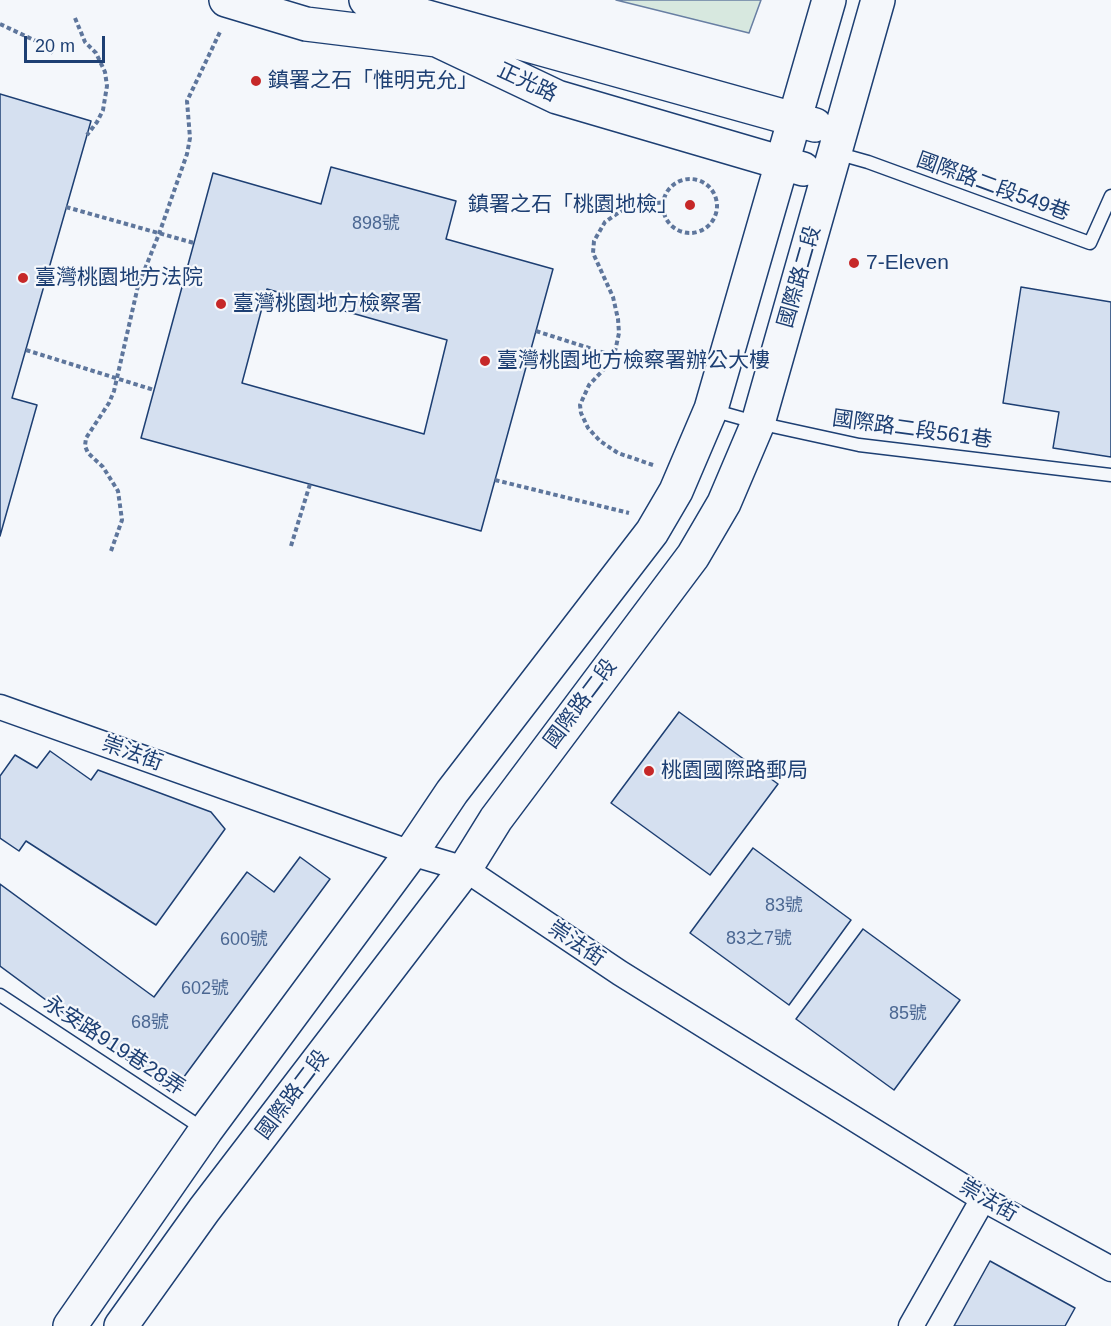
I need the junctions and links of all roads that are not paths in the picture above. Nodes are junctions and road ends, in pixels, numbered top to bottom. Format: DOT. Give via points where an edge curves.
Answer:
graph roads {
  1 [pos="226,0"];
  2 [pos="366,0"];
  3 [pos="829,0"];
  4 [pos="878,0"];
  5 [pos="795,119"];
  6 [pos="834,154"];
  7 [pos="783,164"];
  8 [pos="1111,196"];
  9 [pos="711,410"];
  10 [pos="758,423"];
  11 [pos="1111,475"];
  12 [pos="0,707"];
  13 [pos="411,853"];
  14 [pos="465,869"];
  15 [pos="0,995"];
  16 [pos="206,1130"];
  17 [pos="983,1200"];
  18 [pos="1111,1269"];
  19 [pos="70,1326"];
  20 [pos="121,1326"];
  21 [pos="911,1326"];
  1 -- 7 [label="street, 正光路" via="306,24 437,40 556,98"];
  2 -- 5 [label="street, 正光路"];
  3 -- 5 [label="street"];
  4 -- 6 [label="street, 國際路二段"];
  5 -- 6 [label="street, 正光路"];
  5 -- 7 [label="street"];
  6 -- 7 [label="street, 正光路"];
  6 -- 8 [label="lane, 國際路二段549巷" via="868,162 1090,243"];
  6 -- 10 [label="street, 國際路二段"];
  7 -- 9 [label="street"];
  9 -- 10 [label="lane, 國際路二段561巷"];
  9 -- 13 [label="street" via="676,491 652,532 459,784"];
  10 -- 11 [label="lane, 國際路二段561巷" via="859,445"];
  10 -- 14 [label="street, 國際路二段" via="724,503 693,556 496,819"];
  12 -- 13 [label="street, 崇法街"];
  13 -- 14 [label="street, 崇法街"];
  13 -- 16 [label="street"];
  14 -- 17 [label="street, 崇法街" via="620,973"];
  14 -- 20 [label="street, 國際路二段" via="204,1210"];
  15 -- 16 [label="lane, 永安路919巷28弄"];
  16 -- 19 [label="street"];
  17 -- 18 [label="street, 崇法街"];
  17 -- 21 [label="street"];
}
